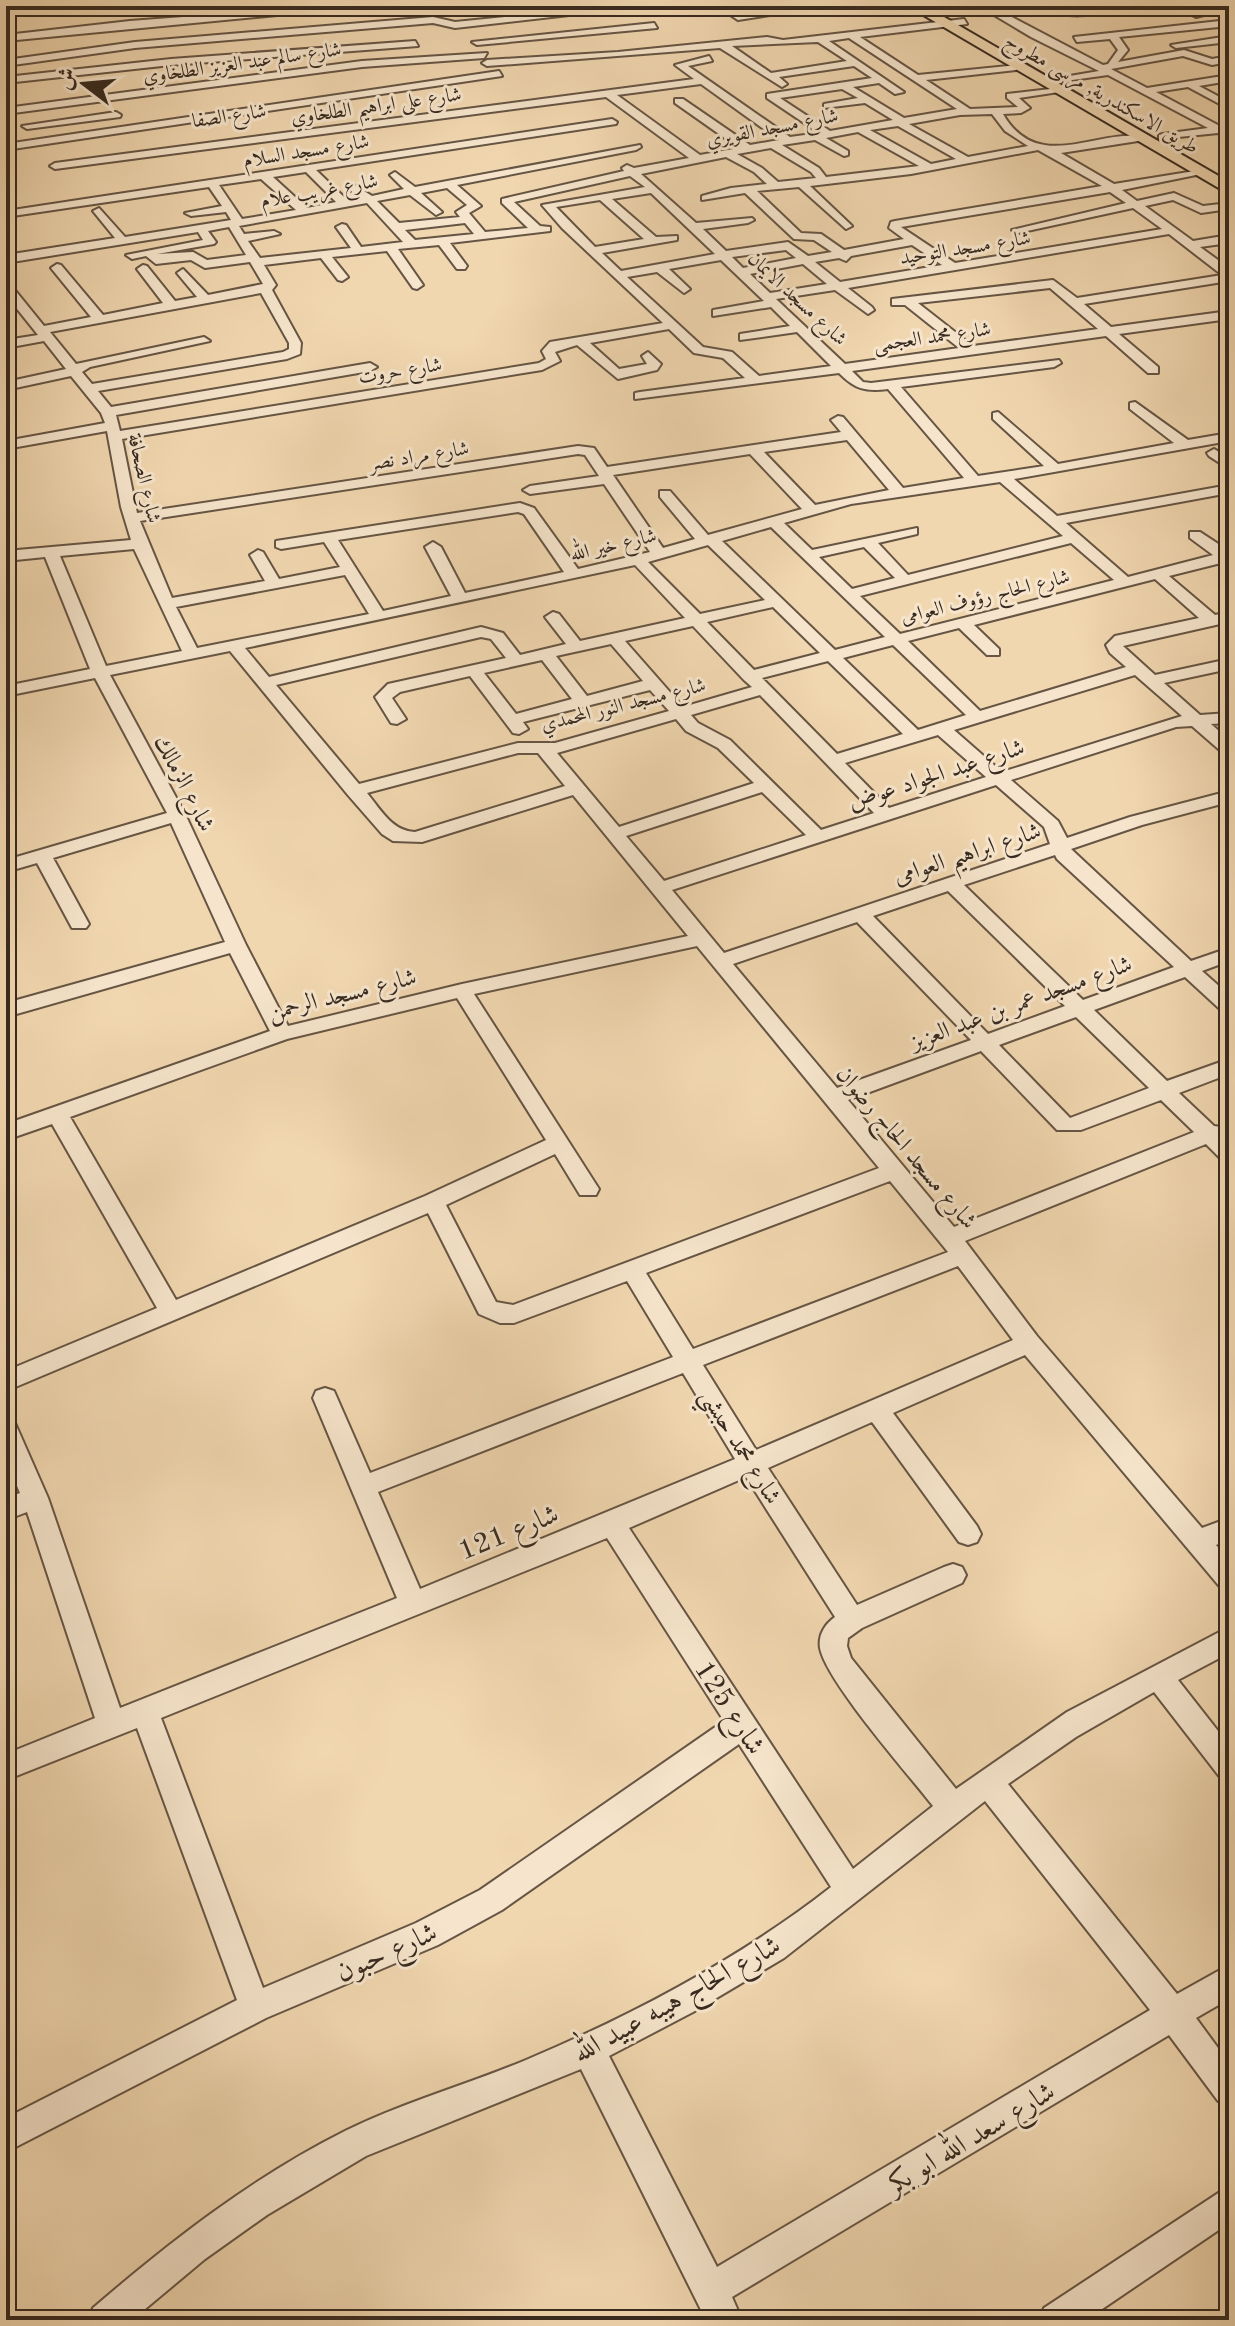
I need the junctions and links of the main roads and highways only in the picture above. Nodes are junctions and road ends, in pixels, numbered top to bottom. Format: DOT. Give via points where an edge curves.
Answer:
graph roads {
  1 [pos="932,11"];
  2 [pos="1059,85"];
  3 [pos="1229,173"];
  4 [pos="1229,189"];
  1 -- 2 [label="main road, طريق الاسكندرية, مرسى مطروح" via="1016,67"];
  1 -- 2 [label="main road, طريق الاسكندرية, مرسى مطروح" via="964,22"];
  2 -- 3 [label="main road, طريق الاسكندرية, مرسى مطروح"];
  2 -- 4 [label="main road, طريق الاسكندرية, مرسى مطروح"];
}
